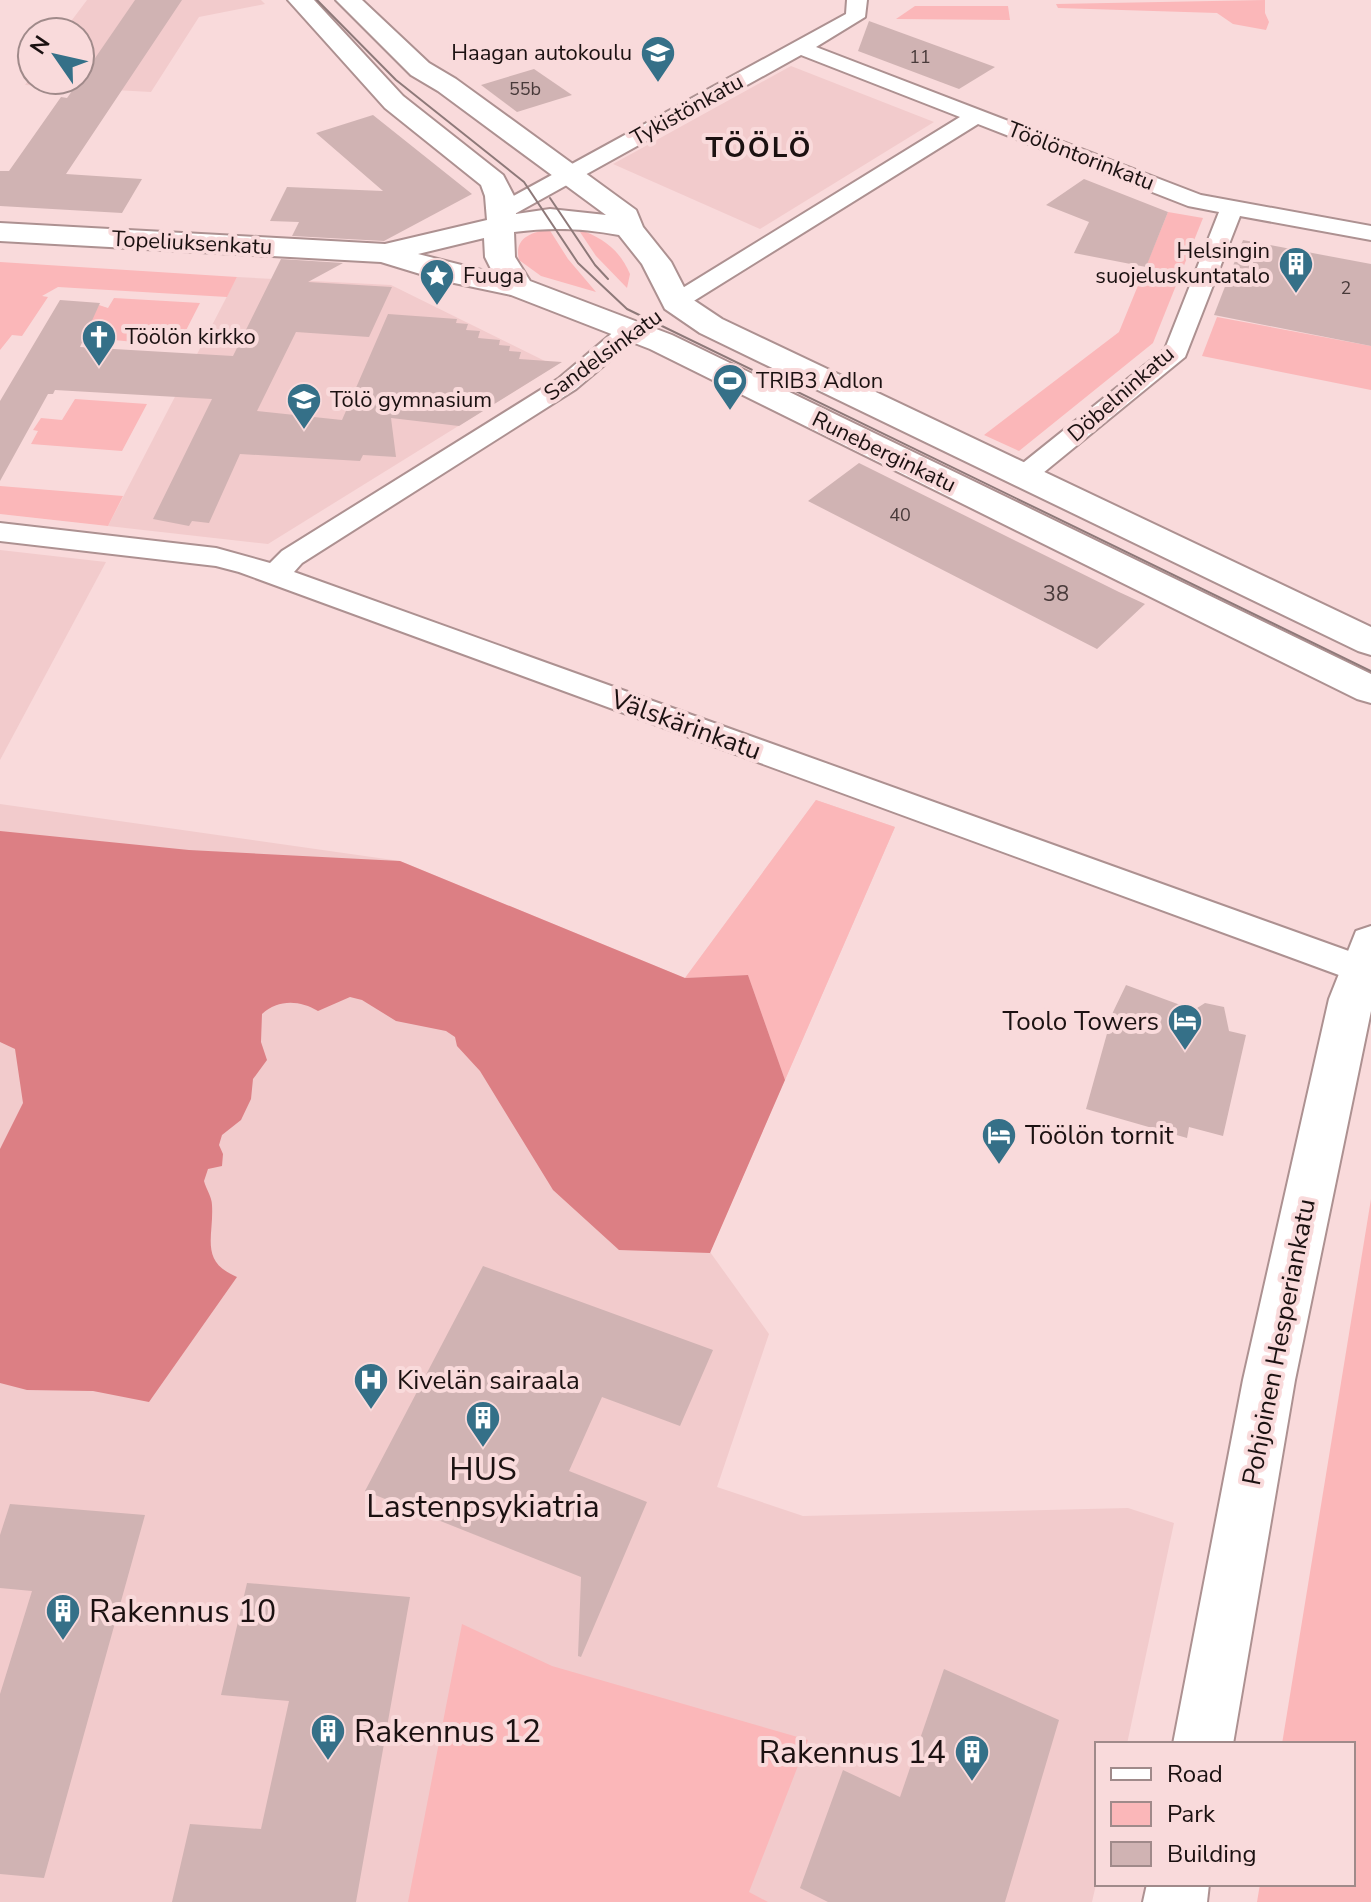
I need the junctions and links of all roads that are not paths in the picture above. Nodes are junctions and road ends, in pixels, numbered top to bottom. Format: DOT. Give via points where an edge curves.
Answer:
graph roads {
  1 [pos="300,0"];
  2 [pos="348,0"];
  3 [pos="857,0"];
  4 [pos="799,47"];
  5 [pos="976,116"];
  6 [pos="570,174"];
  7 [pos="1232,208"];
  8 [pos="501,219"];
  9 [pos="629,228"];
  10 [pos="0,232"];
  11 [pos="1371,233"];
  12 [pos="385,253"];
  13 [pos="519,287"];
  14 [pos="676,302"];
  15 [pos="632,329"];
  16 [pos="1023,476"];
  17 [pos="0,532"];
  18 [pos="274,575"];
  19 [pos="1371,642"];
  20 [pos="1371,690"];
  21 [pos="1365,956"];
  22 [pos="1203,1742"];
  1 -- 8 [label="main road" via="394,102 493,181 503,197"];
  2 -- 6 [label="main road, Runeberginkatu" via="420,69"];
  3 -- 4 [label="street, Tykistönkatu" via="855,17"];
  4 -- 5 [label="street, Töölöntorinkatu"];
  4 -- 6 [label="street, Tykistönkatu"];
  5 -- 7 [label="street, Töölöntorinkatu" via="1196,201"];
  5 -- 14 [label="street, Sandelsinkatu"];
  6 -- 8 [label="street, Tykistönkatu"];
  6 -- 9 [label="main road, Runeberginkatu" via="626,216"];
  7 -- 11 [label="street, Töölöntorinkatu"];
  7 -- 16 [label="street, Döbelninkatu" via="1176,352"];
  8 -- 9 [label="main road, Topeliuksenkatu" via="563,217"];
  8 -- 12 [label="main road, Topeliuksenkatu"];
  8 -- 13 [label="main road" via="498,258"];
  9 -- 14 [label="main road, Runeberginkatu" via="656,262"];
  10 -- 12 [label="main road, Topeliuksenkatu"];
  12 -- 13 [label="main road, Topeliuksenkatu" via="451,274"];
  13 -- 15 [label="main road, Runeberginkatu"];
  14 -- 15 [label="main road, Sandelsinkatu"];
  14 -- 16 [label="main road, Runeberginkatu" via="711,326"];
  15 -- 18 [label="street, Sandelsinkatu" via="567,384 292,557"];
  15 -- 20 [label="main road, Runeberginkatu"];
  16 -- 19 [label="main road, Runeberginkatu"];
  17 -- 18 [label="street, Välskärinkatu" via="216,557"];
  18 -- 21 [label="street, Välskärinkatu"];
  21 -- 22 [label="main road, Pohjoinen Hesperiankatu" via="1269,1380"];
}
